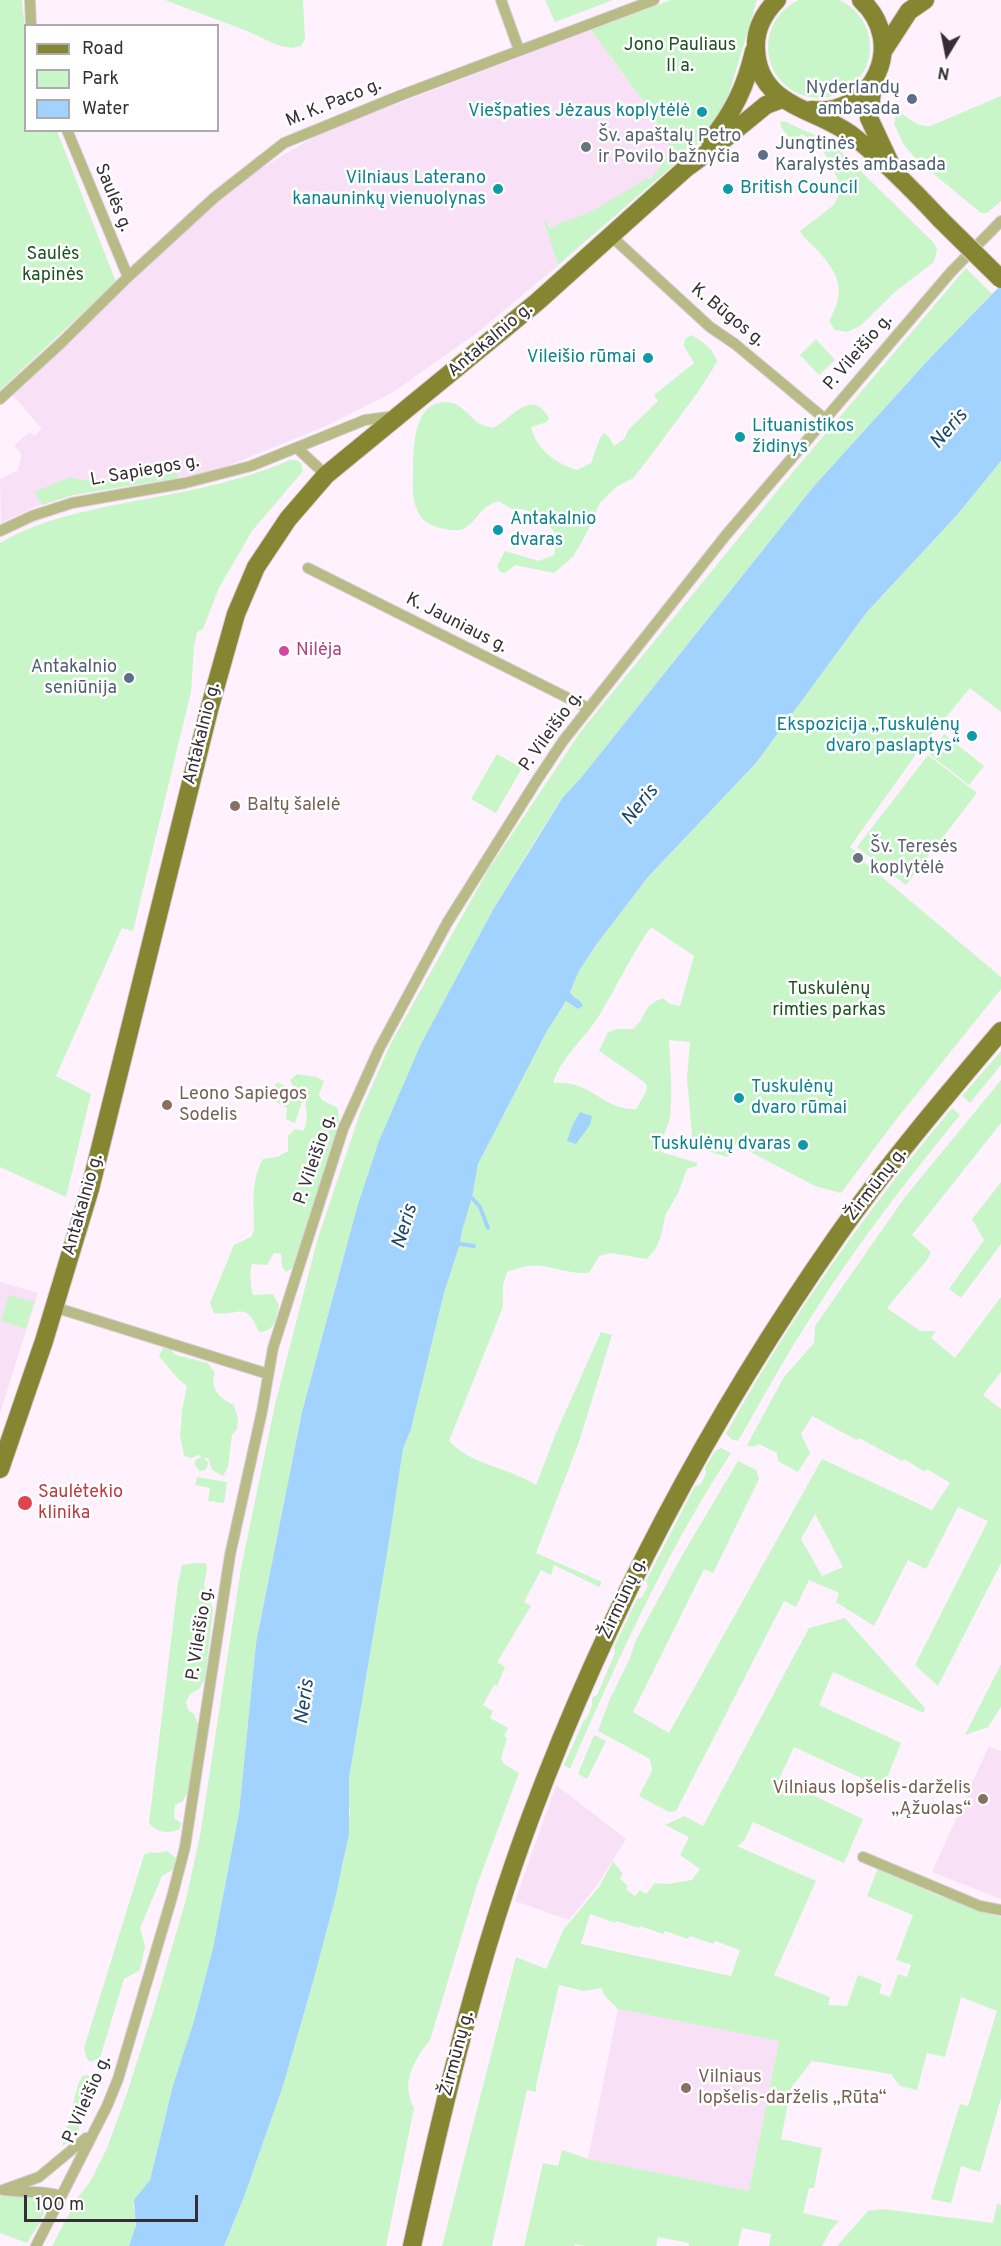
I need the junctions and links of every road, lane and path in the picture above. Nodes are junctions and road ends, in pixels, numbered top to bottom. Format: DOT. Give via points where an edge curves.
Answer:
graph roads {
  1 [pos="30,0"];
  2 [pos="501,0"];
  3 [pos="654,0"];
  4 [pos="861,0"];
  5 [pos="925,0"];
  6 [pos="770,5"];
  7 [pos="31,24"];
  8 [pos="756,44"];
  9 [pos="519,50"];
  10 [pos="883,51"];
  11 [pos="873,82"];
  12 [pos="782,99"];
  13 [pos="806,110"];
  14 [pos="68,132"];
  15 [pos="685,169"];
  16 [pos="893,170"];
  17 [pos="1001,221"];
  18 [pos="611,236"];
  19 [pos="128,277"];
  20 [pos="1001,279"];
  21 [pos="0,399"];
  22 [pos="399,415"];
  23 [pos="825,419"];
  24 [pos="297,448"];
  25 [pos="326,475"];
  26 [pos="0,531"];
  27 [pos="308,568"];
  28 [pos="588,708"];
  29 [pos="1001,1031"];
  30 [pos="54,1307"];
  31 [pos="268,1374"];
  32 [pos="0,1469"];
  33 [pos="863,1857"];
  34 [pos="1001,1910"];
  35 [pos="93,2132"];
  36 [pos="39,2177"];
  37 [pos="2,2190"];
  38 [pos="57,2194"];
  39 [pos="36,2246"];
  40 [pos="412,2246"];
  1 -- 7 [label="street"];
  2 -- 9 [label="street"];
  3 -- 9 [label="street, M. K. Paco g."];
  4 -- 10 [label="main road" via="880,27"];
  5 -- 10 [label="main road" via="909,11"];
  6 -- 8 [label="main road, Antakalnio g."];
  8 -- 12 [label="main road" via="763,77"];
  8 -- 15 [label="main road, Antakalnio g." via="744,87 731,113"];
  9 -- 19 [label="street, M. K. Paco g." via="284,143 215,196"];
  10 -- 11 [label="main road"];
  11 -- 13 [label="main road" via="843,107"];
  11 -- 16 [label="main road" via="869,118"];
  12 -- 13 [label="main road"];
  12 -- 15 [label="main road, Antakalnio g." via="766,105"];
  13 -- 16 [label="main road" via="844,130"];
  14 -- 19 [label="street, Saulės g."];
  15 -- 18 [label="main road, Antakalnio g."];
  16 -- 20 [label="main road, bridge"];
  17 -- 23 [label="street, P. Vileišio g." via="951,272"];
  18 -- 22 [label="main road, Antakalnio g."];
  18 -- 23 [label="street, K. Būgos g." via="710,327"];
  19 -- 21 [label="street, M. K. Paco g."];
  22 -- 24 [label="street, L. Sapiegos g." via="365,420"];
  22 -- 25 [label="main road, Antakalnio g."];
  23 -- 28 [label="street, P. Vileišio g."];
  24 -- 25 [label="street"];
  24 -- 26 [label="street, L. Sapiegos g." via="204,479 72,502"];
  25 -- 30 [label="main road, Antakalnio g." via="262,555 231,629 112,1106"];
  27 -- 28 [label="street, K. Jauniaus g."];
  28 -- 31 [label="street, P. Vileišio g." via="548,763 447,923 379,1049 343,1129"];
  29 -- 40 [label="main road, Žirmūnų g." via="831,1245 710,1434 644,1556 571,1715 517,1854 455,2065"];
  30 -- 31 [label="street"];
  30 -- 32 [label="main road, Antakalnio g."];
  31 -- 35 [label="street, P. Vileišio g." via="230,1555 185,1847 124,2060"];
  33 -- 34 [label="street" via="980,1906"];
  35 -- 36 [label="street"];
  35 -- 38 [label="street, P. Vileišio g."];
  36 -- 37 [label="street"];
  36 -- 38 [label="street"];
  37 -- 38 [label="street"];
  38 -- 39 [label="street, P. Vileišio g."];
}
